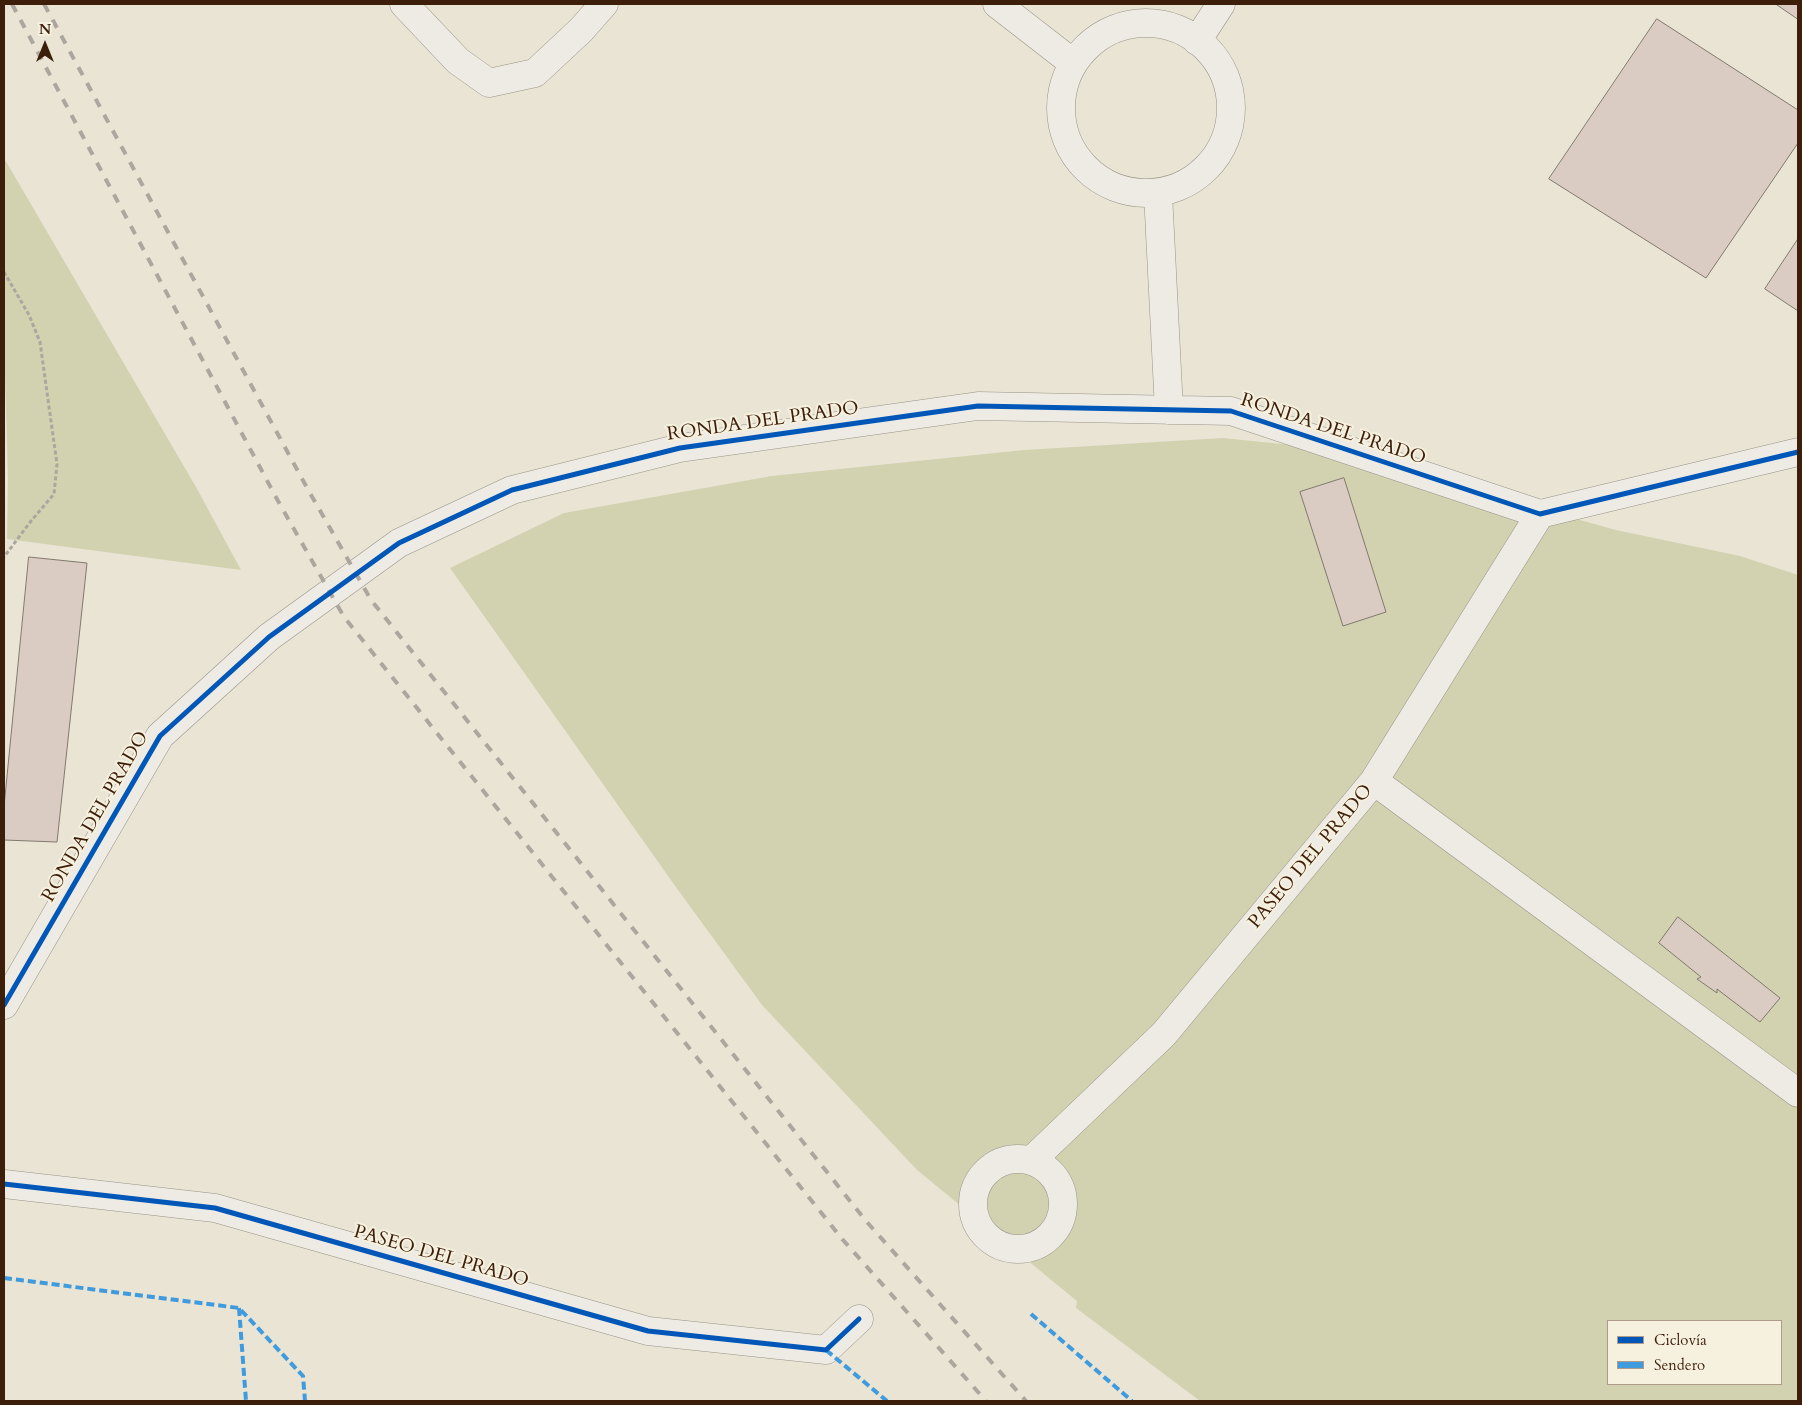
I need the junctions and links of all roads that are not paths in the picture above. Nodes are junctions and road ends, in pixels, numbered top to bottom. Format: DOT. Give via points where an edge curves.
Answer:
graph roads {
  1 [pos="404,4"];
  2 [pos="604,4"];
  3 [pos="998,4"];
  4 [pos="1220,4"];
  5 [pos="1197,41"];
  6 [pos="1073,63"];
  7 [pos="1158,193"];
  8 [pos="1169,410"];
  9 [pos="1798,452"];
  10 [pos="1540,514"];
  11 [pos="1374,780"];
  12 [pos="6,996"];
  13 [pos="1798,1093"];
  14 [pos="1032,1160"];
  15 [pos="4,1184"];
  16 [pos="859,1319"];
  1 -- 2 [label="street" via="458,61 489,83 535,73"];
  3 -- 6 [label="street"];
  4 -- 5 [label="street"];
  5 -- 6 [label="street" via="1170,27 1142,23 1115,29 1099,38"];
  5 -- 7 [label="street" via="1217,60 1228,87 1231,116 1224,144 1207,168 1184,185"];
  6 -- 7 [label="street" via="1062,88 1060,115 1072,150 1082,165 1103,182 1128,192"];
  7 -- 8 [label="street"];
  8 -- 10 [label="street, RONDA DEL PRADO" via="1231,411"];
  8 -- 12 [label="street, RONDA DEL PRADO" via="978,406 680,448 512,490 399,543 269,637 160,736"];
  9 -- 10 [label="street"];
  10 -- 11 [label="street, PASEO DEL PRADO"];
  11 -- 13 [label="street"];
  11 -- 14 [label="street, PASEO DEL PRADO" via="1164,1034"];
  15 -- 16 [label="street, PASEO DEL PRADO" via="215,1208 648,1332 826,1350"];
}
